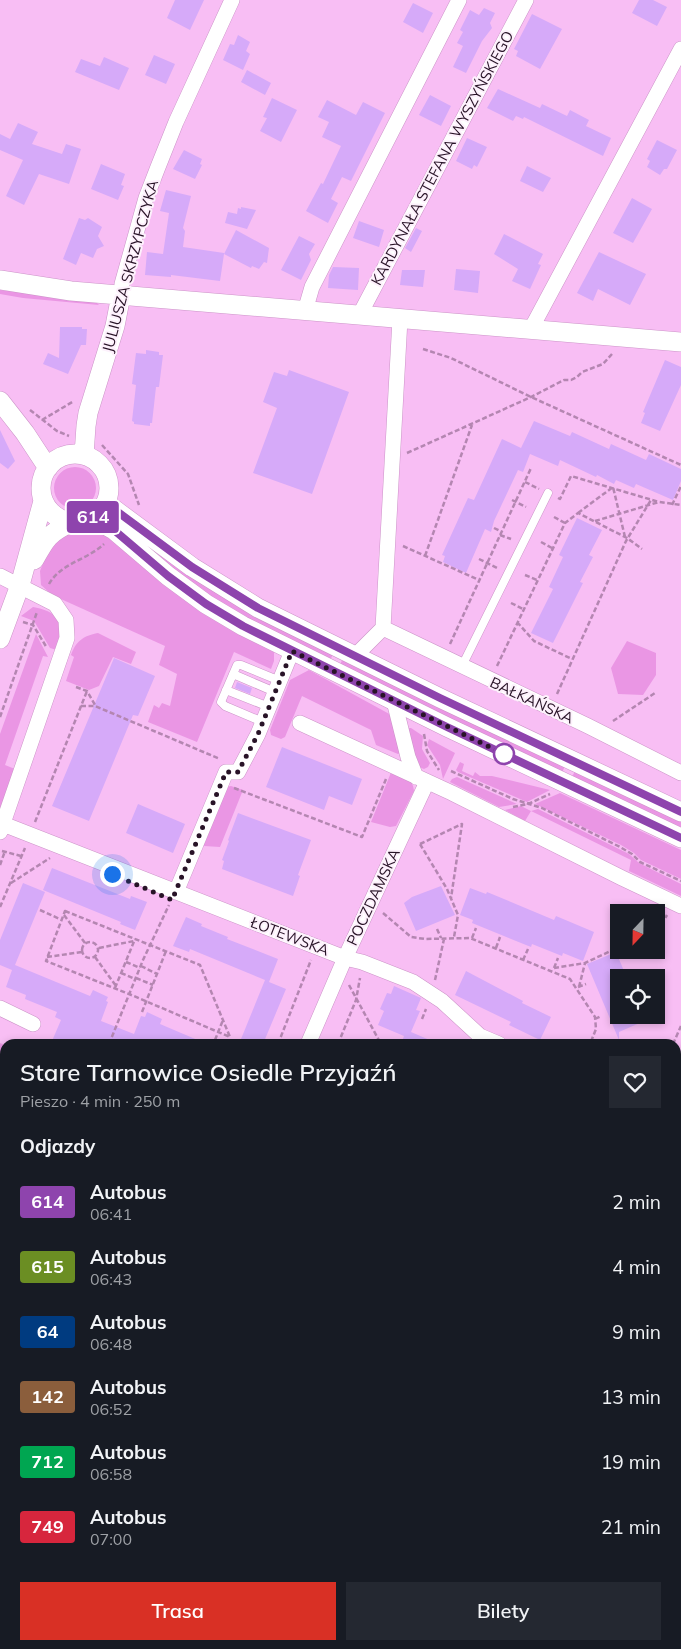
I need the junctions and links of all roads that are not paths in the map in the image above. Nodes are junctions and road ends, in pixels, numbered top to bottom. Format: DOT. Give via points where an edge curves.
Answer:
graph roads {
  1 [pos="232,0"];
  2 [pos="459,0"];
  3 [pos="526,0"];
  4 [pos="681,49"];
  5 [pos="0,280"];
  6 [pos="121,295"];
  7 [pos="305,311"];
  8 [pos="359,316"];
  9 [pos="400,319"];
  10 [pos="531,329"];
  11 [pos="681,342"];
  12 [pos="0,401"];
  13 [pos="84,455"];
  14 [pos="48,468"];
  15 [pos="548,493"];
  16 [pos="43,501"];
  17 [pos="107,504"];
  18 [pos="93,518"];
  19 [pos="72,522"];
  20 [pos="0,576"];
  21 [pos="20,585"];
  22 [pos="383,628"];
  23 [pos="0,639"];
  24 [pos="292,651"];
  25 [pos="355,656"];
  26 [pos="462,666"];
  27 [pos="233,674"];
  28 [pos="277,686"];
  29 [pos="226,690"];
  30 [pos="394,701"];
  31 [pos="269,707"];
  32 [pos="263,722"];
  33 [pos="300,723"];
  34 [pos="681,772"];
  35 [pos="426,781"];
  36 [pos="681,812"];
  37 [pos="2,829"];
  38 [pos="681,838"];
  39 [pos="176,892"];
  40 [pos="681,906"];
  41 [pos="343,963"];
  42 [pos="0,1008"];
  43 [pos="33,1024"];
  44 [pos="310,1039"];
  45 [pos="487,1039"];
  1 -- 6 [label="street, JULIUSZA SKRZYPCZYKA" via="176,122 146,198"];
  2 -- 7 [label="street" via="312,287"];
  3 -- 8 [label="street, KARDYNAŁA STEFANA WYSZYŃSKIEGO"];
  4 -- 10 [label="street"];
  5 -- 6 [label="street"];
  6 -- 7 [label="street"];
  6 -- 13 [label="street, JULIUSZA SKRZYPCZYKA" via="87,419"];
  7 -- 8 [label="street"];
  8 -- 9 [label="street"];
  9 -- 10 [label="street"];
  9 -- 22 [label="street"];
  10 -- 11 [label="street"];
  12 -- 14 [label="street"];
  13 -- 14 [label="street" via="71,454"];
  13 -- 17 [label="street" via="102,467 108,477"];
  14 -- 16 [label="street" via="41,489"];
  15 -- 26 [label="lane"];
  16 -- 19 [label="street" via="60,519"];
  16 -- 21 [label="street"];
  17 -- 18 [label="street"];
  17 -- 25 [label="street" via="192,567 258,608"];
  18 -- 19 [label="street"];
  18 -- 24 [label="street" via="114,530 206,604"];
  19 -- 21 [label="street" via="46,539"];
  20 -- 21 [label="street, ŁOTEWSKA"];
  21 -- 23 [label="street"];
  21 -- 37 [label="street, ŁOTEWSKA" via="55,604 66,620 67,638"];
  22 -- 25 [label="street"];
  22 -- 26 [label="street, BAŁKAŃSKA"];
  24 -- 28 [label="street"];
  24 -- 30 [label="street"];
  25 -- 36 [label="street"];
  26 -- 34 [label="street, BAŁKAŃSKA"];
  27 -- 28 [label="lane"];
  27 -- 28 [label="lane" via="237,665 241,665"];
  27 -- 29 [label="lane"];
  28 -- 31 [label="street"];
  29 -- 31 [label="lane"];
  29 -- 32 [label="lane" via="221,702 225,706"];
  30 -- 35 [label="street" via="408,757"];
  30 -- 38 [label="street"];
  31 -- 32 [label="street"];
  32 -- 39 [label="street" via="238,772 226,772"];
  33 -- 35 [label="street"];
  35 -- 40 [label="street"];
  35 -- 41 [label="street, POCZDAMSKA"];
  37 -- 39 [label="street, ŁOTEWSKA"];
  39 -- 41 [label="street, ŁOTEWSKA"];
  41 -- 44 [label="street, ŁOTEWSKA"];
  41 -- 45 [label="street, POCZDAMSKA" via="362,962 413,982 437,997"];
  42 -- 43 [label="street"];
}
